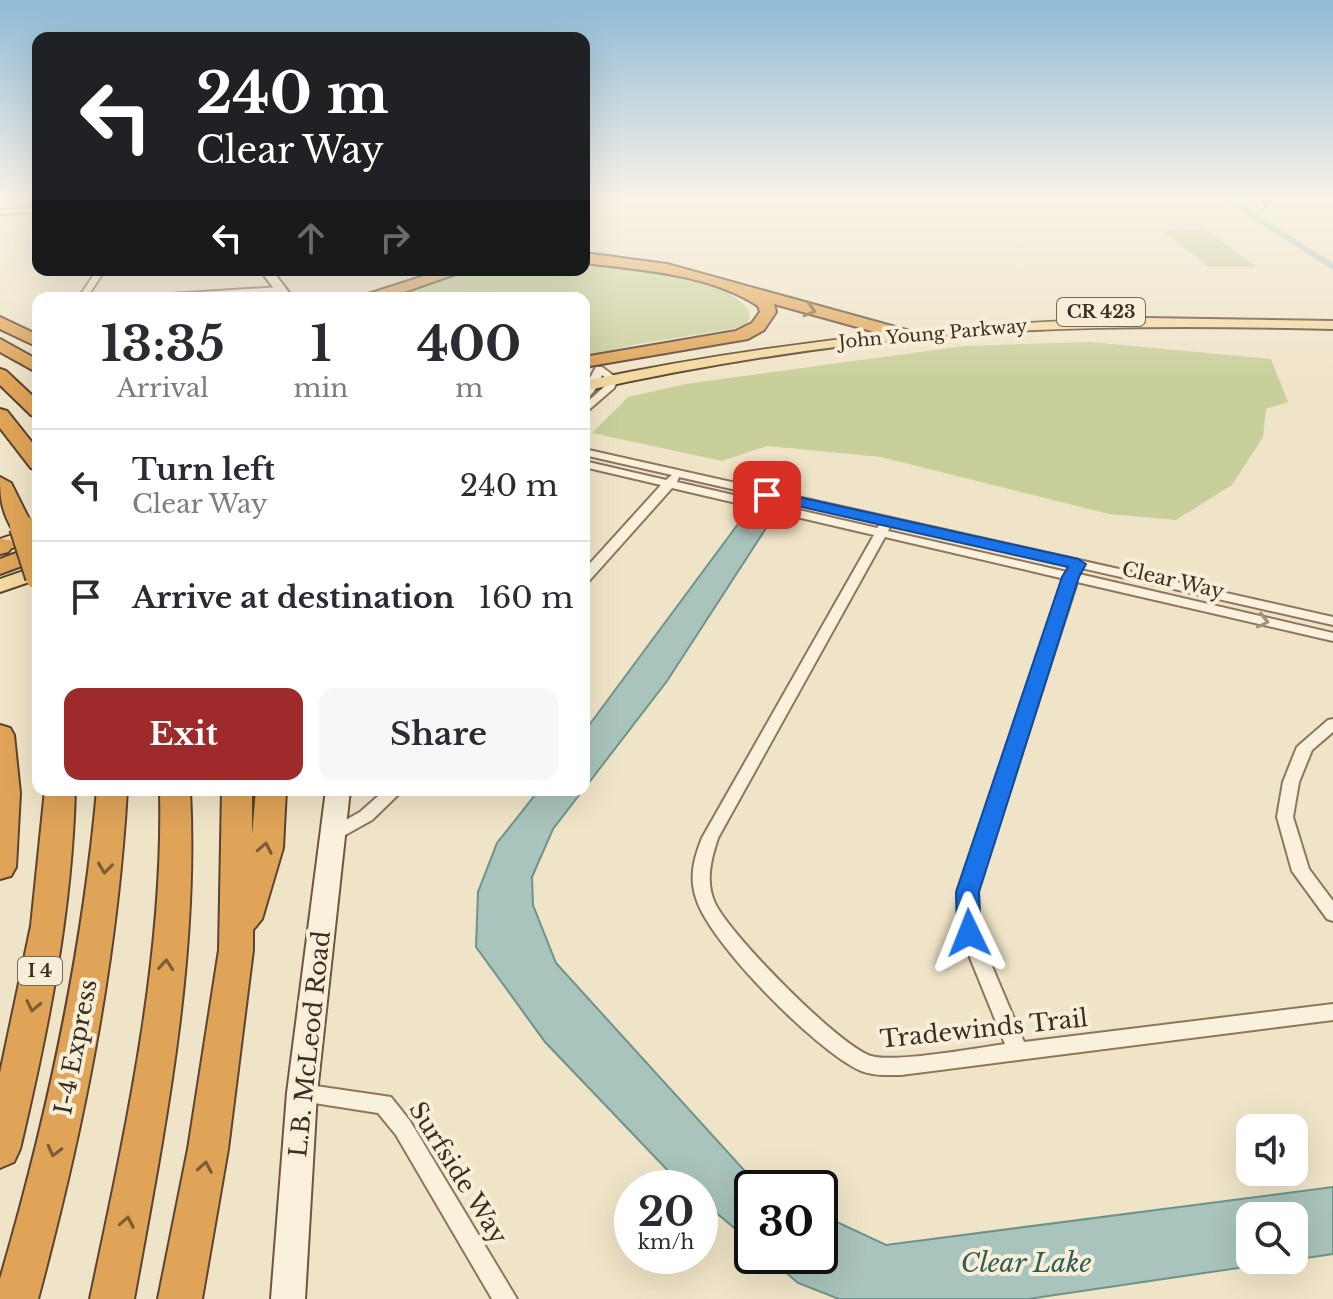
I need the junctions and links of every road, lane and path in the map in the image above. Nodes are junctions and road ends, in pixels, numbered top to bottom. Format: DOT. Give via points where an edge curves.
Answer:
graph roads {
  1 [pos="599,260"];
  2 [pos="440,276"];
  3 [pos="390,292"];
  4 [pos="749,293"];
  5 [pos="1333,315"];
  6 [pos="0,322"];
  7 [pos="1333,325"];
  8 [pos="872,326"];
  9 [pos="904,335"];
  10 [pos="32,339"];
  11 [pos="0,344"];
  12 [pos="32,364"];
  13 [pos="0,375"];
  14 [pos="590,377"];
  15 [pos="590,378"];
  16 [pos="590,378"];
  17 [pos="613,379"];
  18 [pos="32,405"];
  19 [pos="590,405"];
  20 [pos="0,415"];
  21 [pos="590,454"];
  22 [pos="32,456"];
  23 [pos="590,465"];
  24 [pos="673,479"];
  25 [pos="0,483"];
  26 [pos="884,527"];
  27 [pos="30,529"];
  28 [pos="32,554"];
  29 [pos="1,566"];
  30 [pos="1074,570"];
  31 [pos="590,571"];
  32 [pos="32,573"];
  33 [pos="1333,621"];
  34 [pos="1333,637"];
  35 [pos="1333,724"];
  36 [pos="0,735"];
  37 [pos="59,796"];
  38 [pos="112,796"];
  39 [pos="175,796"];
  40 [pos="237,796"];
  41 [pos="271,796"];
  42 [pos="337,796"];
  43 [pos="388,796"];
  44 [pos="332,835"];
  45 [pos="0,867"];
  46 [pos="1333,914"];
  47 [pos="236,950"];
  48 [pos="1333,1012"];
  49 [pos="1018,1051"];
  50 [pos="302,1093"];
  51 [pos="0,1149"];
  52 [pos="16,1299"];
  53 [pos="112,1299"];
  54 [pos="180,1299"];
  55 [pos="288,1299"];
  56 [pos="505,1299"];
  1 -- 4 [label="highway" via="641,264"];
  2 -- 3 [label="highway"];
  4 -- 8 [label="highway, one-way"];
  4 -- 14 [label="highway" via="766,304 768,312 749,332"];
  5 -- 8 [label="main road, John Young Parkway / CR 423" via="1110,312"];
  6 -- 10 [label="highway"];
  7 -- 9 [label="main road, John Young Parkway / CR 423" via="1129,322"];
  8 -- 9 [label="highway"];
  8 -- 15 [label="main road, John Young Parkway / CR 423" via="746,342"];
  9 -- 17 [label="main road, John Young Parkway / CR 423" via="762,352"];
  11 -- 12 [label="highway"];
  13 -- 18 [label="highway"];
  16 -- 17 [label="main road, John Young Parkway / CR 423"];
  17 -- 19 [label="street"];
  20 -- 22 [label="highway"];
  21 -- 24 [label="street, Clear Way"];
  23 -- 24 [label="street, Clear Way"];
  24 -- 26 [label="street, Clear Way"];
  24 -- 31 [label="street"];
  25 -- 27 [label="highway"];
  26 -- 30 [label="street, Clear Way"];
  26 -- 49 [label="street, Tradewinds Trail" via="710,838 699,868 706,904 722,933 832,1043 866,1065 901,1066"];
  27 -- 29 [label="main road"];
  28 -- 29 [label="highway"];
  29 -- 32 [label="main road"];
  30 -- 33 [label="street, Clear Way"];
  30 -- 34 [label="street, Clear Way, one-way"];
  30 -- 49 [label="street" via="968,892 969,933"];
  35 -- 46 [label="street" via="1305,747 1285,817 1301,871"];
  36 -- 45 [label="highway" via="5,793"];
  37 -- 51 [label="highway, I 4, one-way" via="48,929"];
  38 -- 52 [label="highway, I-4 Express, one-way" via="90,988"];
  53 -- 39 [label="highway, one-way" via="146,1131 178,840"];
  40 -- 47 [label="highway"];
  47 -- 41 [label="highway, one-way" via="267,848"];
  42 -- 44 [label="street, L.B. McLeod Road"];
  43 -- 44 [label="street"];
  44 -- 50 [label="street, L.B. McLeod Road"];
  54 -- 47 [label="highway, one-way"];
  48 -- 49 [label="street, Tradewinds Trail"];
  50 -- 55 [label="street, L.B. McLeod Road"];
  50 -- 56 [label="street, Surfside Way" via="384,1104"];
}
